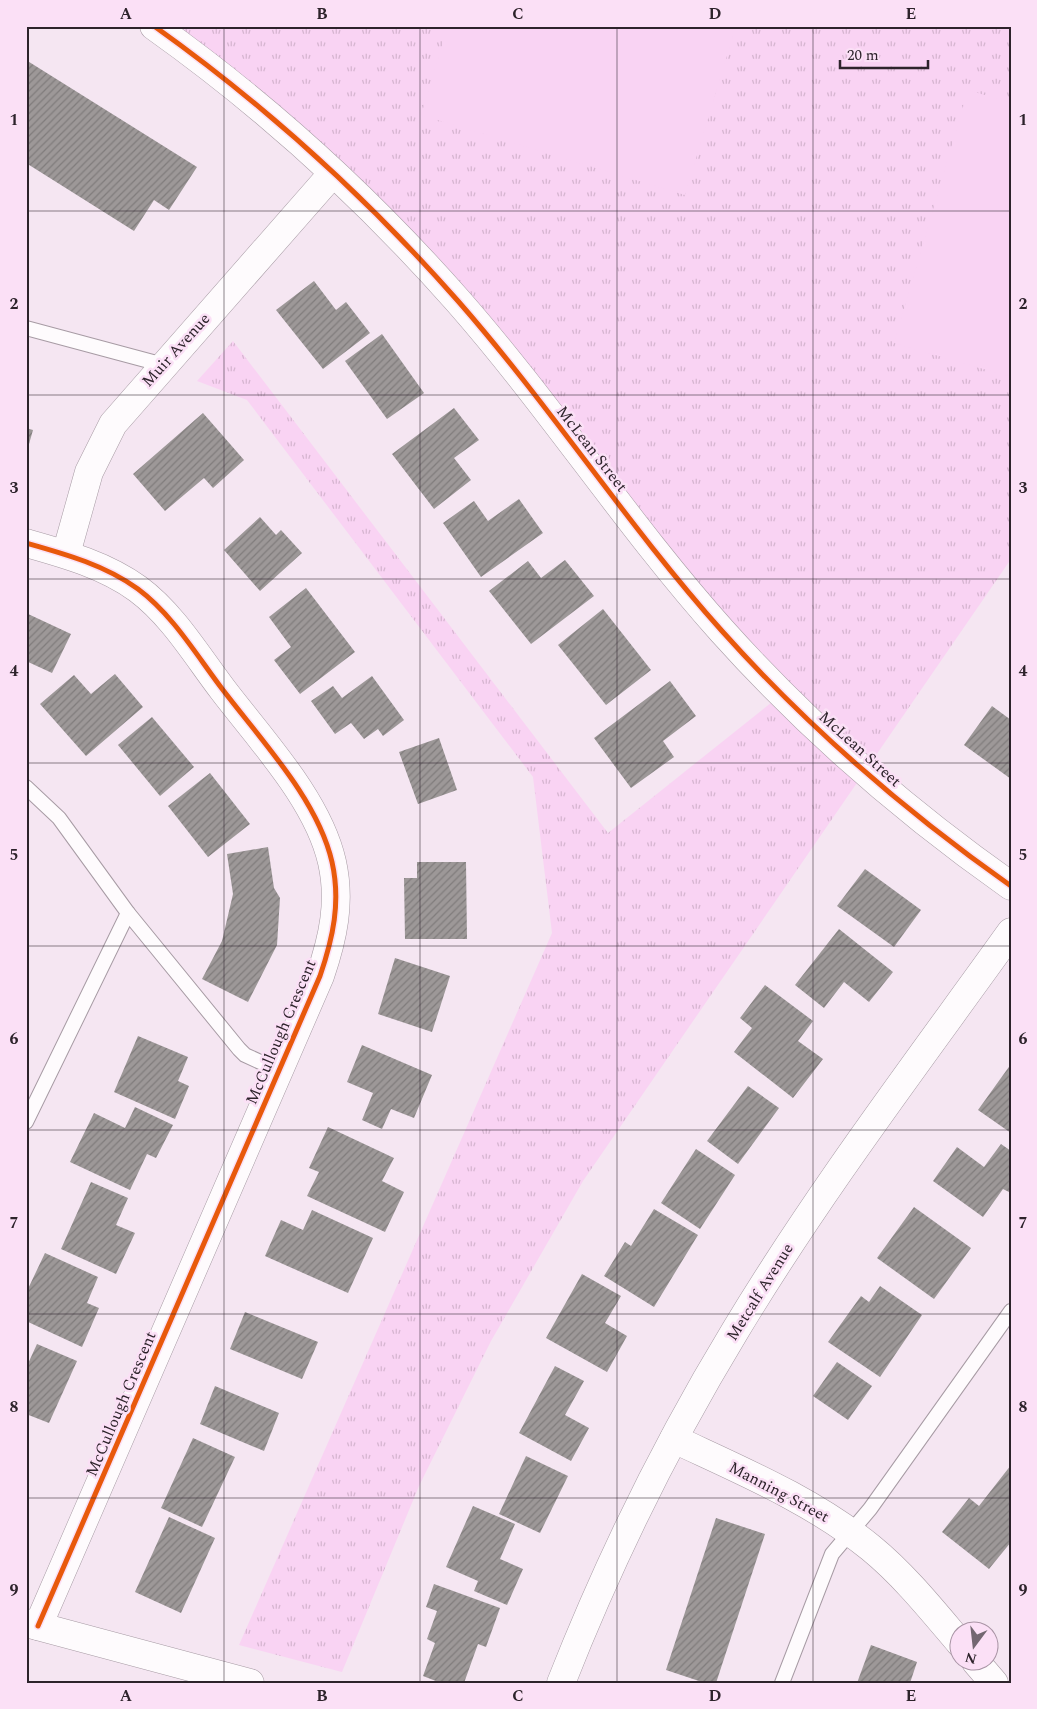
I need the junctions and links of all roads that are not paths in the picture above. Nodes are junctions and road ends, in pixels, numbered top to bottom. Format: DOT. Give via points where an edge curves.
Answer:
graph roads {
  1 [pos="154,26"];
  2 [pos="333,173"];
  3 [pos="26,328"];
  4 [pos="164,365"];
  5 [pos="26,543"];
  6 [pos="66,554"];
  7 [pos="26,787"];
  8 [pos="1011,886"];
  9 [pos="128,913"];
  10 [pos="1011,932"];
  11 [pos="278,1070"];
  12 [pos="26,1122"];
  13 [pos="1011,1311"];
  14 [pos="674,1439"];
  15 [pos="850,1532"];
  16 [pos="32,1625"];
  17 [pos="950,1631"];
  18 [pos="1011,1666"];
  19 [pos="985,1672"];
  20 [pos="240,1682"];
  21 [pos="561,1683"];
  22 [pos="782,1683"];
  23 [pos="994,1683"];
  24 [pos="999,1683"];
  1 -- 2 [label="street, McLean Street" via="260,108"];
  2 -- 4 [label="street, Muir Avenue"];
  2 -- 8 [label="street, McLean Street" via="458,301 682,584 751,662 881,786"];
  3 -- 4 [label="lane"];
  4 -- 6 [label="street, Muir Avenue" via="124,409 102,441 89,472"];
  5 -- 6 [label="street, McCullough Crescent"];
  6 -- 11 [label="street, McCullough Crescent" via="113,573 137,588 168,618 300,791 325,838 336,887 334,932 320,976"];
  7 -- 9 [label="lane" via="59,818"];
  9 -- 11 [label="lane" via="245,1056"];
  9 -- 12 [label="lane"];
  10 -- 14 [label="street, Metcalf Avenue" via="792,1240 734,1332"];
  11 -- 16 [label="street, McCullough Crescent"];
  13 -- 15 [label="lane" via="870,1509"];
  14 -- 15 [label="street, Manning Street" via="799,1498"];
  14 -- 21 [label="street, Metcalf Avenue" via="612,1561"];
  15 -- 17 [label="street, Manning Street" via="890,1566"];
  15 -- 22 [label="lane" via="832,1554"];
  16 -- 20 [label="street"];
  18 -- 24 [label="street"];
  19 -- 23 [label="street"];
}
